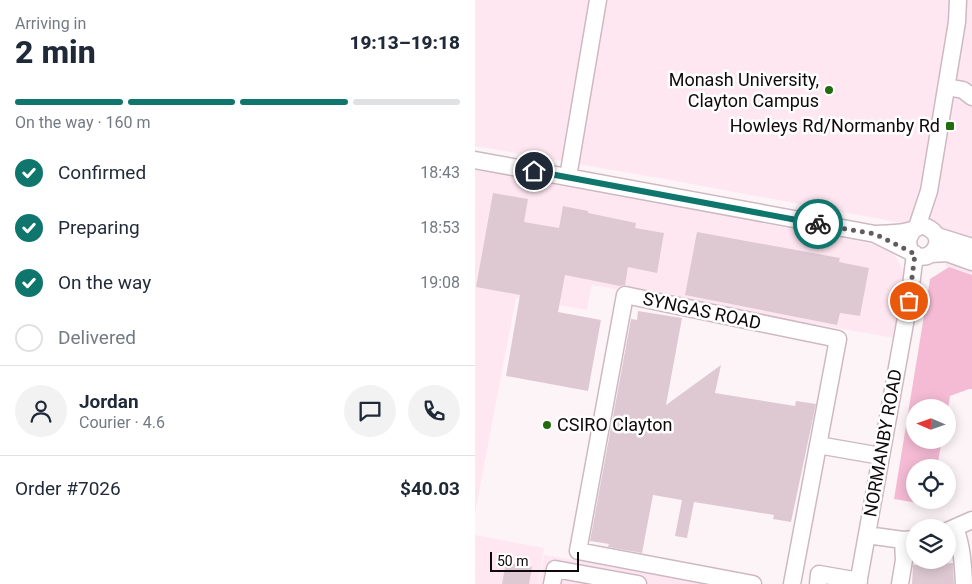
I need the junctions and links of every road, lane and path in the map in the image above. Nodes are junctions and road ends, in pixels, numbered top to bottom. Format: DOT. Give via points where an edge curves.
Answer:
graph roads {
  1 [pos="598,0"];
  2 [pos="958,0"];
  3 [pos="964,0"];
  4 [pos="957,22"];
  5 [pos="947,87"];
  6 [pos="972,96"];
  7 [pos="475,160"];
  8 [pos="567,177"];
  9 [pos="929,191"];
  10 [pos="915,229"];
  11 [pos="875,234"];
  12 [pos="936,236"];
  13 [pos="972,248"];
  14 [pos="921,254"];
  15 [pos="972,262"];
  16 [pos="818,445"];
  17 [pos="881,456"];
  18 [pos="972,520"];
  19 [pos="956,527"];
  20 [pos="867,535"];
  21 [pos="956,536"];
  22 [pos="906,539"];
  23 [pos="906,552"];
  24 [pos="819,579"];
  25 [pos="859,583"];
  26 [pos="552,584"];
  27 [pos="638,584"];
  28 [pos="753,584"];
  29 [pos="792,584"];
  30 [pos="900,584"];
  31 [pos="964,584"];
  1 -- 8 [label="street"];
  2 -- 4 [label="street"];
  3 -- 4 [label="street"];
  4 -- 5 [label="street"];
  5 -- 6 [label="street" via="963,90"];
  5 -- 9 [label="street"];
  7 -- 8 [label="street"];
  8 -- 11 [label="street"];
  9 -- 10 [label="street"];
  9 -- 12 [label="street"];
  10 -- 11 [label="street"];
  10 -- 12 [label="street" via="930,228"];
  10 -- 14 [label="street" via="908,244"];
  11 -- 14 [label="street"];
  12 -- 13 [label="street"];
  12 -- 14 [label="street" via="937,245"];
  14 -- 15 [label="street" via="947,253"];
  14 -- 17 [label="street, NORMANBY ROAD" via="909,301"];
  16 -- 17 [label="street"];
  16 -- 28 [label="street, SYNGAS ROAD" via="838,339 625,295 578,551"];
  16 -- 29 [label="street, SYNGAS ROAD"];
  17 -- 20 [label="street, NORMANBY ROAD"];
  18 -- 19 [label="street"];
  20 -- 22 [label="street"];
  20 -- 25 [label="street, NORMANBY ROAD"];
  21 -- 31 [label="street"];
  23 -- 30 [label="street"];
  24 -- 25 [label="street"];
  26 -- 27 [label="street" via="555,569"];
}
